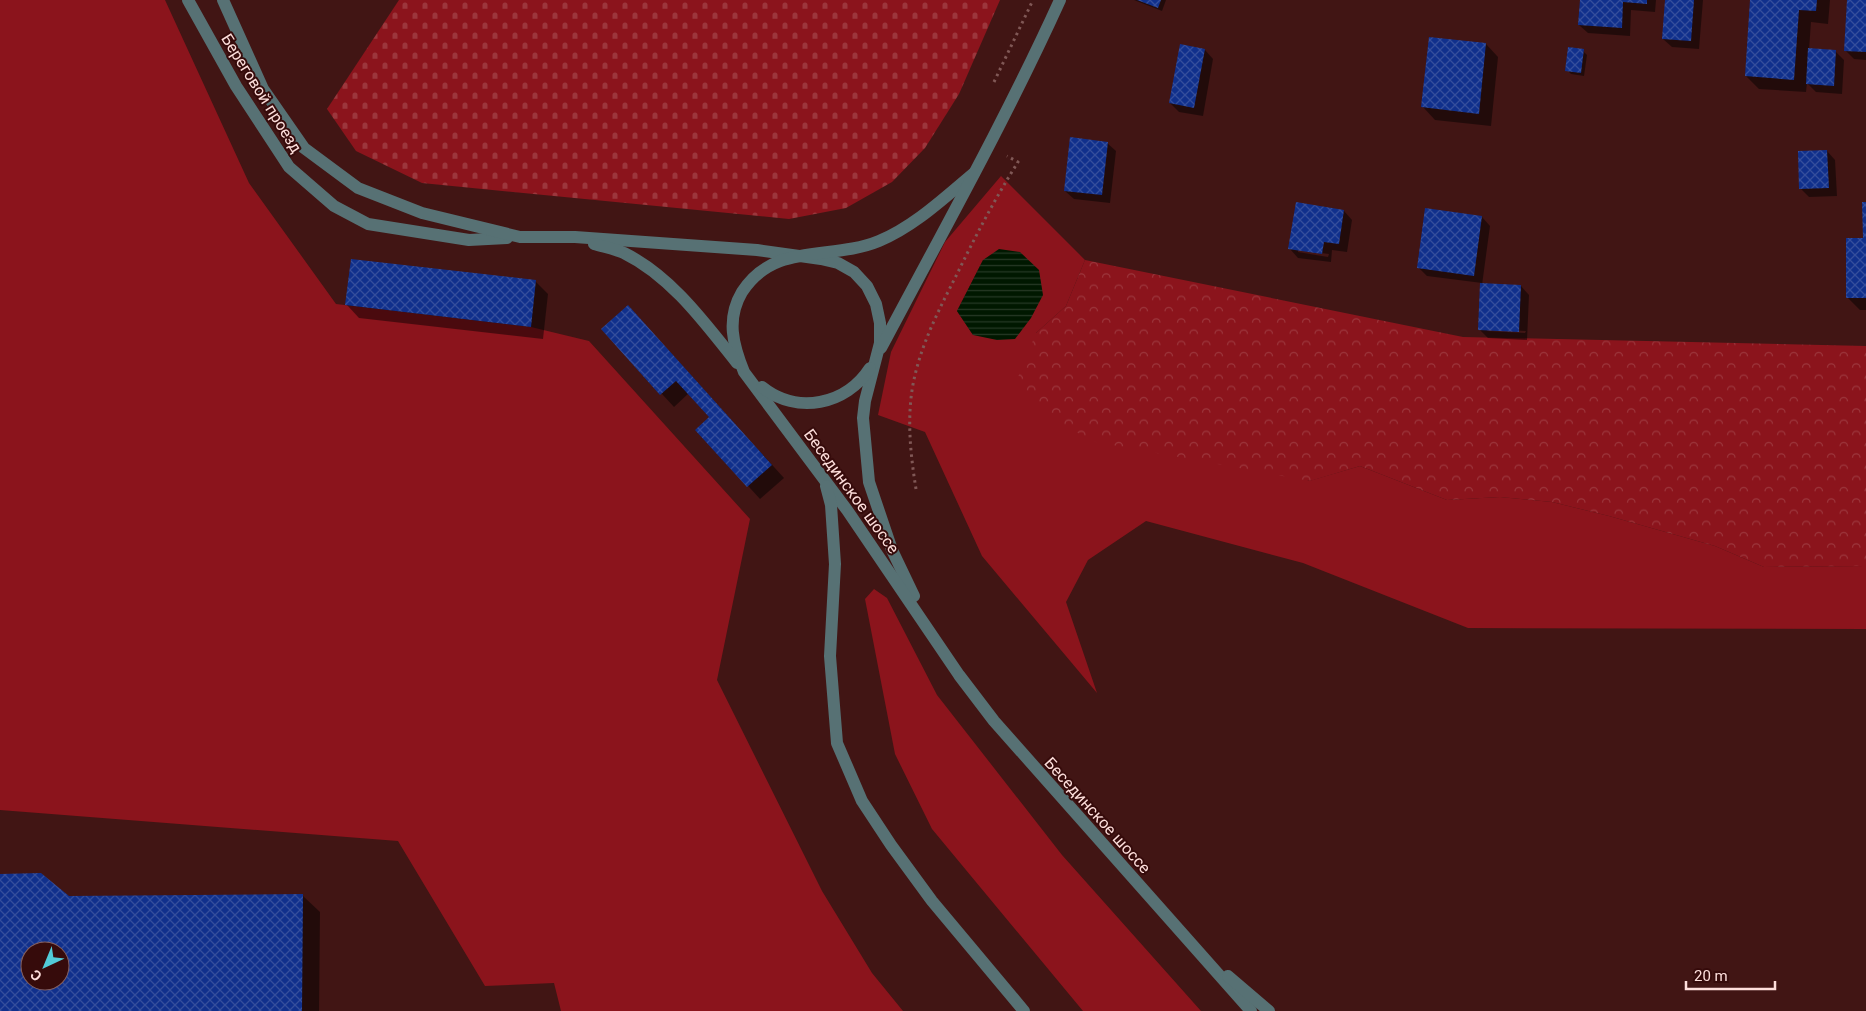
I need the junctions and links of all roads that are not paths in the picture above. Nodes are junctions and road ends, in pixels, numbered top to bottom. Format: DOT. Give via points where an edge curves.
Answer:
graph roads {
  1 [pos="188,0"];
  2 [pos="223,0"];
  3 [pos="1060,0"];
  4 [pos="974,173"];
  5 [pos="520,237"];
  6 [pos="575,237"];
  7 [pos="798,255"];
  8 [pos="874,361"];
  9 [pos="744,372"];
  10 [pos="825,478"];
  11 [pos="931,632"];
  12 [pos="1192,944"];
  13 [pos="1024,1011"];
  14 [pos="1250,1011"];
  15 [pos="1269,1011"];
  1 -- 5 [label="street, Береговой проезд" via="236,86 289,167 334,206 368,224 469,240"];
  2 -- 5 [label="street" via="263,89 304,148 358,188 422,213"];
  3 -- 4 [label="street" via="1029,69"];
  4 -- 7 [label="street" via="916,220 879,241"];
  4 -- 8 [label="street"];
  5 -- 6 [label="street"];
  6 -- 7 [label="street"];
  6 -- 9 [label="street" via="623,253 643,265 692,307"];
  7 -- 8 [label="street" via="838,263 854,272 867,286 876,304 880,323 880,343"];
  7 -- 9 [label="street" via="763,269 739,298 733,316 732,336"];
  8 -- 9 [label="street" via="849,391 831,400 812,404 774,397"];
  8 -- 11 [label="street, Бесединское шоссе" via="864,418 869,482 892,550"];
  9 -- 10 [label="street, Бесединское шоссе"];
  10 -- 11 [label="street, Бесединское шоссе"];
  10 -- 13 [label="street" via="831,505 835,564 830,656 837,743 862,801 891,845 932,901"];
  11 -- 12 [label="street, Бесединское шоссе" via="994,721"];
  12 -- 14 [label="street, Бесединское шоссе"];
  12 -- 15 [label="street"];
}
